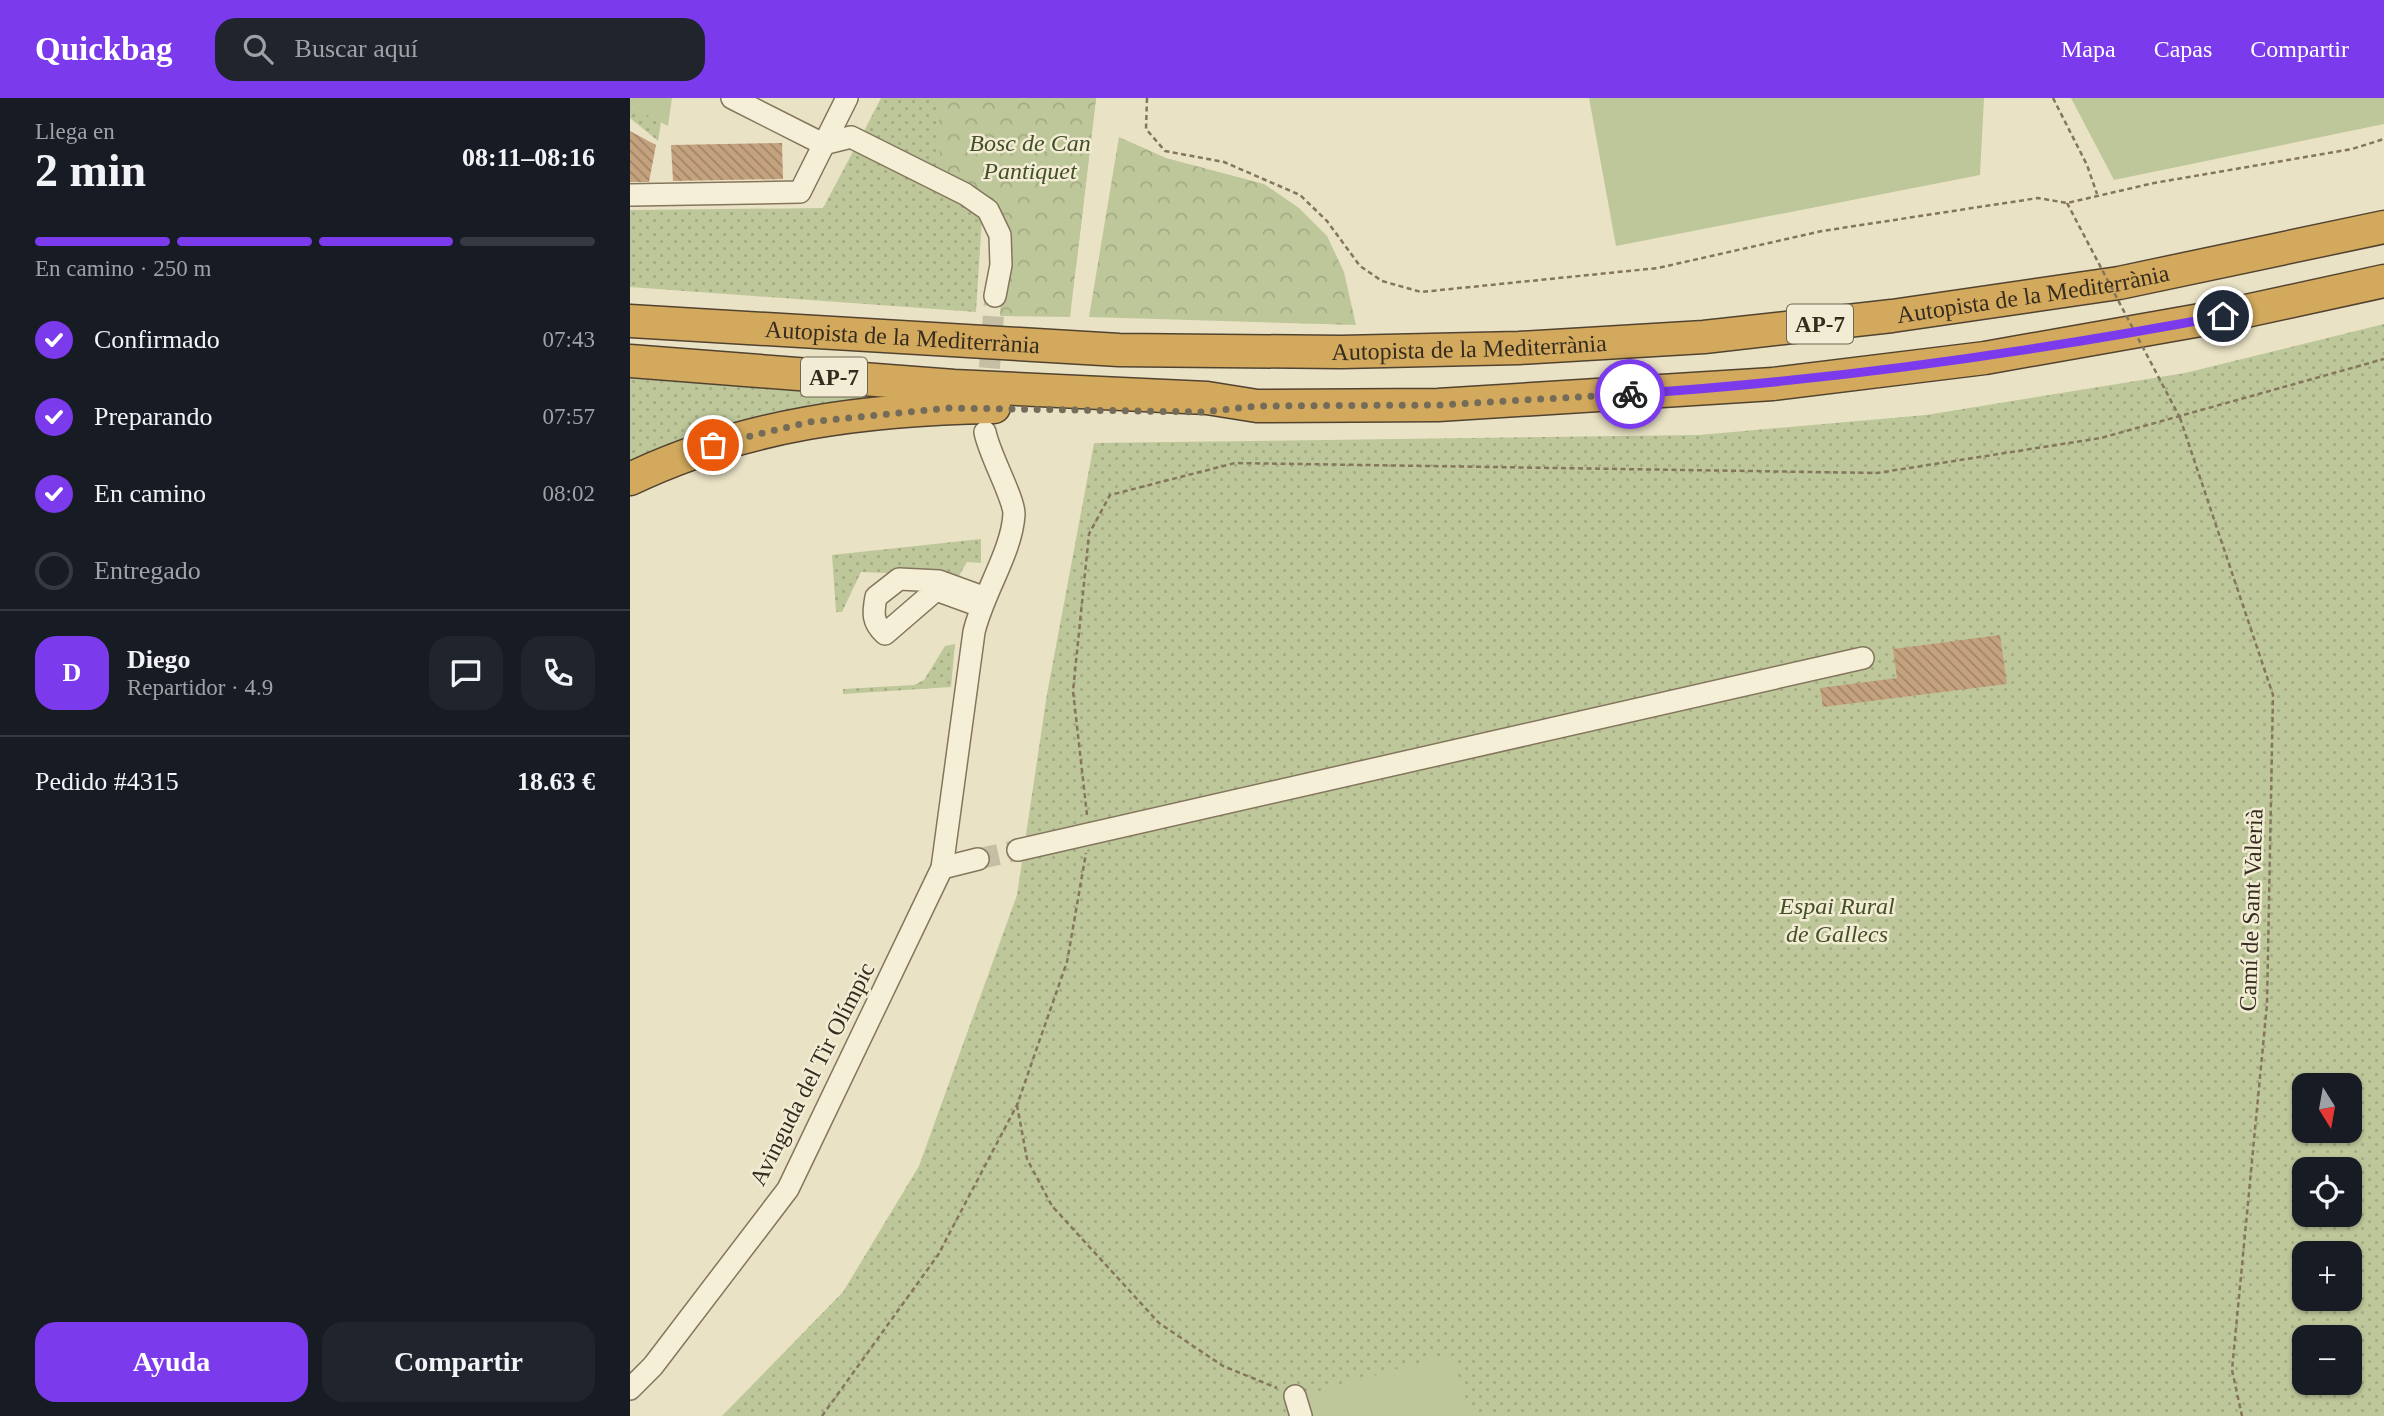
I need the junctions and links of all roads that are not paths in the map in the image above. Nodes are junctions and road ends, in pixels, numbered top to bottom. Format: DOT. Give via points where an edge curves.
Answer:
graph roads {
  1 [pos="847,98"];
  2 [pos="746,101"];
  3 [pos="823,144"];
  4 [pos="630,195"];
  5 [pos="2384,227"];
  6 [pos="2384,281"];
  7 [pos="2384,286"];
  8 [pos="2337,292"];
  9 [pos="995,296"];
  10 [pos="630,306"];
  11 [pos="630,321"];
  12 [pos="996,344"];
  13 [pos="630,361"];
  14 [pos="1038,399"];
  15 [pos="985,432"];
  16 [pos="630,479"];
  17 [pos="982,601"];
  18 [pos="1863,658"];
  19 [pos="1018,850"];
  20 [pos="978,859"];
  21 [pos="942,868"];
  22 [pos="630,1389"];
  1 -- 3 [label="street"];
  2 -- 3 [label="street"];
  3 -- 4 [label="street" via="800,192"];
  3 -- 9 [label="street" via="851,137 988,210 1000,235 1002,265"];
  5 -- 12 [label="highway, Autopista de la Mediterrània / AP-7" via="2119,283 1704,337 1436,351 1119,350"];
  6 -- 8 [label="highway, Autopista de la Mediterrània / AP-7"];
  7 -- 8 [label="highway"];
  8 -- 14 [label="highway, Autopista de la Mediterrània / AP-7" via="2008,355 1773,384 1438,405 1257,406 1207,398"];
  10 -- 12 [label="highway" via="943,329"];
  11 -- 12 [label="highway, Autopista de la Mediterrània / AP-7"];
  13 -- 14 [label="highway, Autopista de la Mediterrània / AP-7"];
  14 -- 16 [label="highway" via="786,425 695,451"];
  15 -- 17 [label="street, Avinguda del Tir Olímpic" via="1014,512 1004,555"];
  17 -- 17 [label="street" via="939,581 899,579 876,597 873,613 875,625 885,634 936,590"];
  17 -- 21 [label="street, Avinguda del Tir Olímpic"];
  18 -- 19 [label="street"];
  20 -- 21 [label="street"];
  21 -- 22 [label="street, Avinguda del Tir Olímpic" via="788,1189 653,1366"];
}
